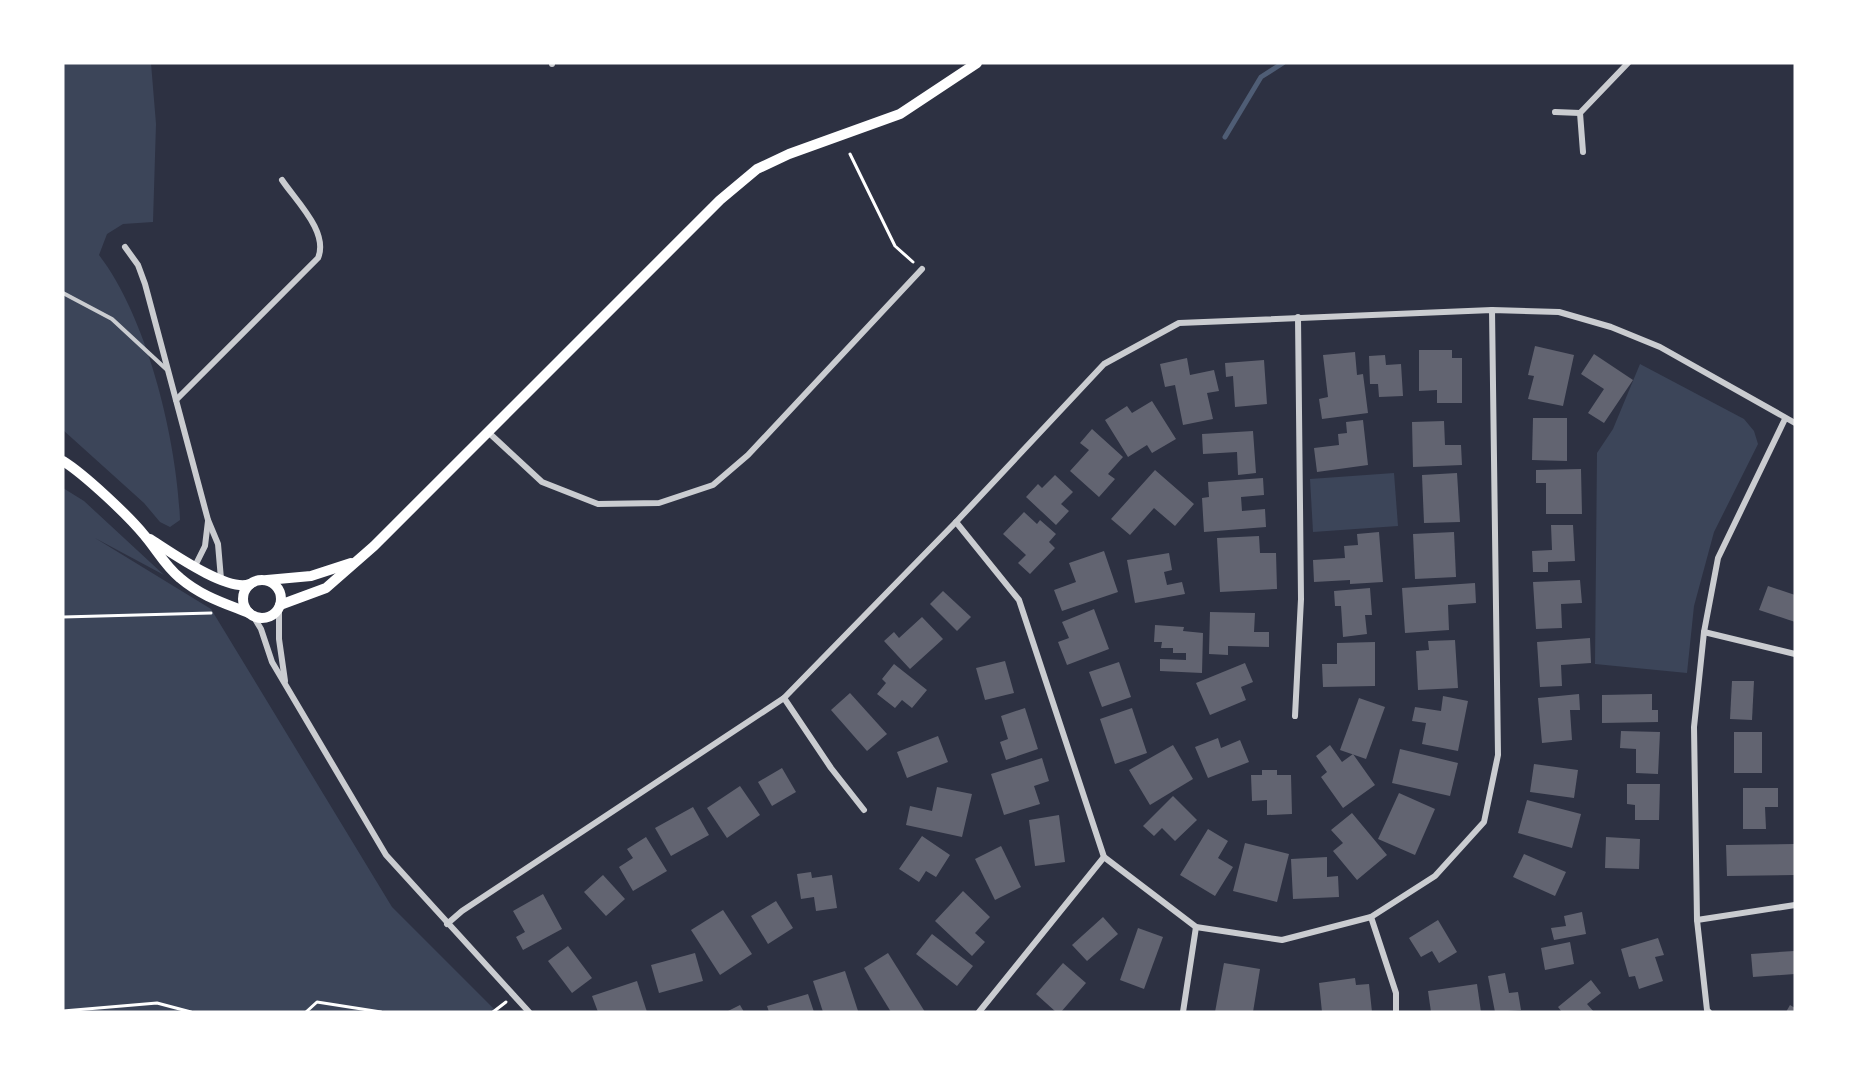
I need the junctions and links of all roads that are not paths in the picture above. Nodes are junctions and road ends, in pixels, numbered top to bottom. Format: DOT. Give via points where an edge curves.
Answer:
graph roads {
  1 [pos="977,63"];
  2 [pos="1628,63"];
  3 [pos="1555,112"];
  4 [pos="1580,113"];
  5 [pos="1583,152"];
  6 [pos="282,180"];
  7 [pos="125,247"];
  8 [pos="922,269"];
  9 [pos="63,293"];
  10 [pos="1492,309"];
  11 [pos="1298,317"];
  12 [pos="169,372"];
  13 [pos="176,400"];
  14 [pos="1785,419"];
  15 [pos="1795,423"];
  16 [pos="488,432"];
  17 [pos="63,461"];
  18 [pos="208,520"];
  19 [pos="956,522"];
  20 [pos="144,535"];
  21 [pos="357,560"];
  22 [pos="195,566"];
  23 [pos="220,579"];
  24 [pos="264,580"];
  25 [pos="250,584"];
  26 [pos="217,601"];
  27 [pos="279,606"];
  28 [pos="251,614"];
  29 [pos="1704,632"];
  30 [pos="1795,654"];
  31 [pos="285,682"];
  32 [pos="784,698"];
  33 [pos="1295,716"];
  34 [pos="864,810"];
  35 [pos="1104,857"];
  36 [pos="1795,905"];
  37 [pos="1371,917"];
  38 [pos="1697,920"];
  39 [pos="447,924"];
  40 [pos="1196,927"];
  41 [pos="1707,1011"];
  42 [pos="529,1012"];
  43 [pos="979,1012"];
  44 [pos="1183,1012"];
  45 [pos="1396,1012"];
  1 -- 16 [label="main road" via="900,114 758,169 720,200"];
  2 -- 4 [label="street"];
  3 -- 4 [label="street"];
  4 -- 5 [label="street"];
  6 -- 13 [label="street" via="321,238 322,250"];
  7 -- 12 [label="street" via="140,270"];
  8 -- 16 [label="street" via="748,455 713,485 658,503 598,504 542,482"];
  9 -- 12 [label="lane" via="119,324"];
  10 -- 11 [label="street"];
  10 -- 14 [label="street" via="1559,312 1611,327 1660,347"];
  10 -- 37 [label="street" via="1498,755 1485,822 1435,876"];
  11 -- 19 [label="street" via="1179,323 1104,364"];
  11 -- 33 [label="street" via="1300,599"];
  12 -- 13 [label="street"];
  13 -- 18 [label="street"];
  14 -- 15 [label="street"];
  14 -- 29 [label="street" via="1718,558"];
  16 -- 21 [label="main road"];
  17 -- 20 [label="main road"];
  18 -- 22 [label="street" via="205,546"];
  18 -- 23 [label="street" via="218,544"];
  19 -- 32 [label="street"];
  19 -- 35 [label="street" via="1019,600"];
  20 -- 22 [label="main road"];
  20 -- 26 [label="main road" via="168,568"];
  21 -- 24 [label="main road" via="310,576"];
  21 -- 27 [label="main road" via="322,590"];
  22 -- 23 [label="main road"];
  22 -- 26 [label="main road" via="197,581"];
  23 -- 25 [label="main road" via="240,586"];
  24 -- 25 [label="main road"];
  24 -- 27 [label="main road" via="277,587 281,596"];
  25 -- 28 [label="main road" via="243,597"];
  26 -- 28 [label="main road"];
  27 -- 28 [label="main road" via="267,617"];
  27 -- 31 [label="street"];
  28 -- 31 [label="street"];
  29 -- 30 [label="street"];
  29 -- 38 [label="street" via="1694,727"];
  31 -- 39 [label="street" via="386,855"];
  32 -- 34 [label="street"];
  32 -- 39 [label="street"];
  35 -- 40 [label="street"];
  35 -- 43 [label="street"];
  36 -- 38 [label="street"];
  37 -- 40 [label="street" via="1282,940"];
  37 -- 45 [label="street" via="1396,993"];
  38 -- 41 [label="street"];
  39 -- 42 [label="street"];
  40 -- 44 [label="street"];
}
